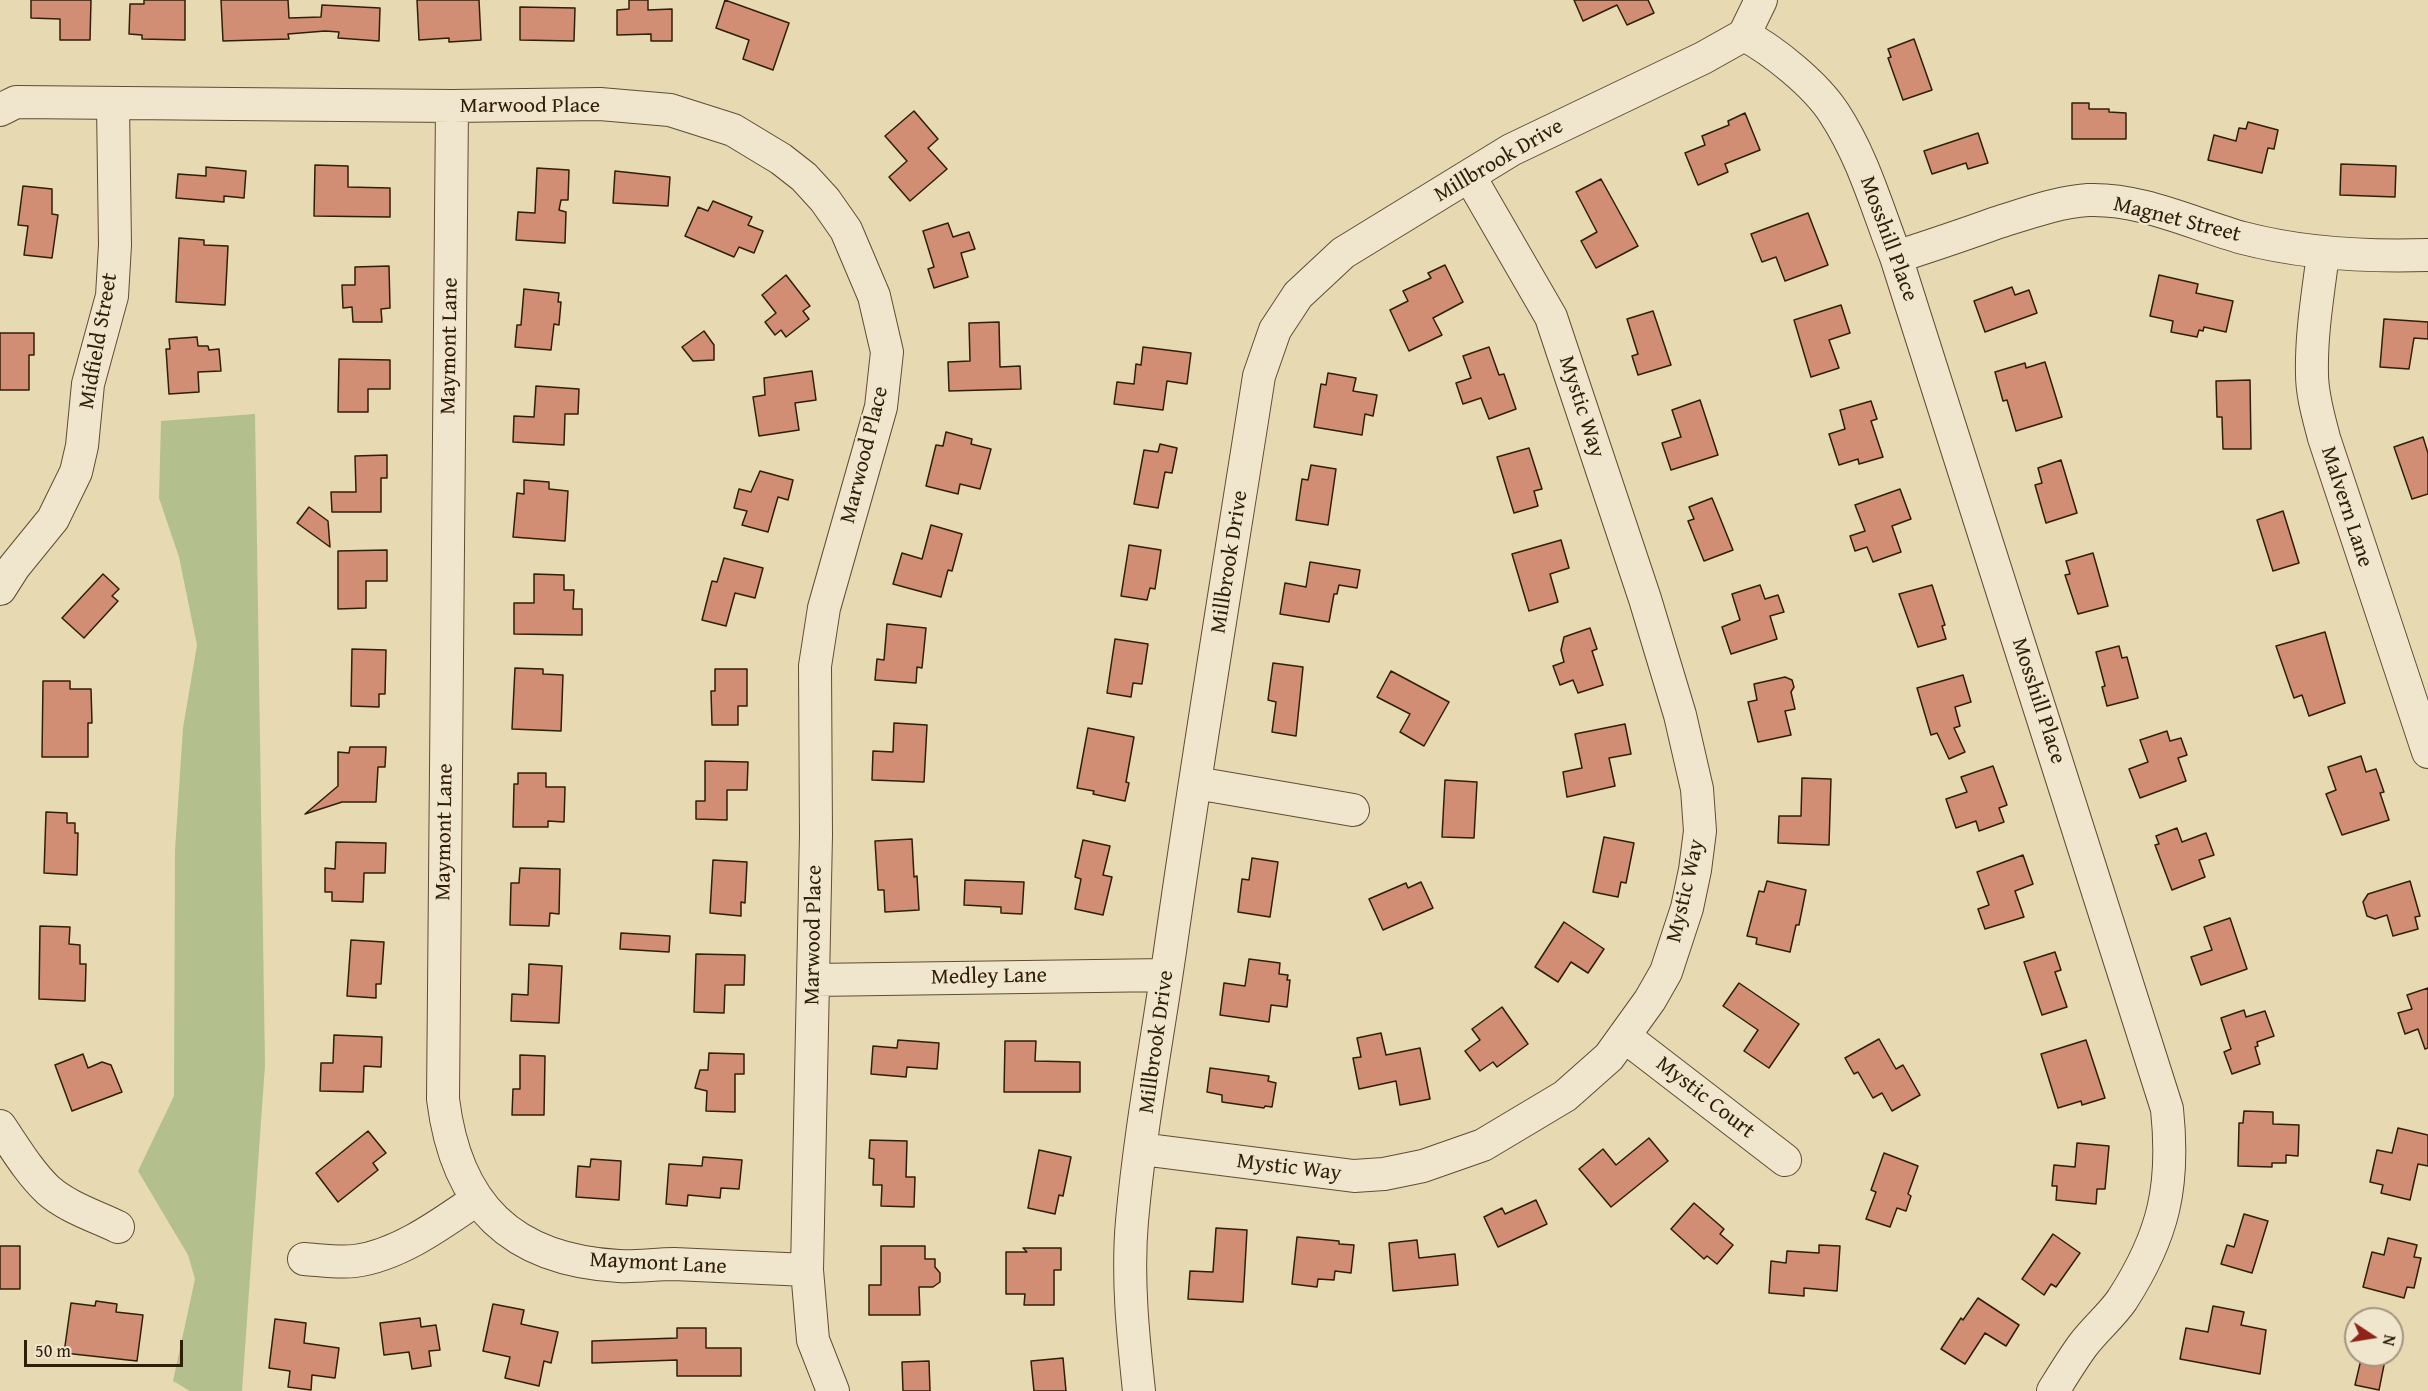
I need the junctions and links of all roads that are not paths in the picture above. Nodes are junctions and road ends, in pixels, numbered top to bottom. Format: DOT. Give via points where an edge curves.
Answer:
graph roads {
  1 [pos="1761,0"];
  2 [pos="1744,35"];
  3 [pos="113,105"];
  4 [pos="452,106"];
  5 [pos="0,110"];
  6 [pos="1470,177"];
  7 [pos="2323,254"];
  8 [pos="2428,255"];
  9 [pos="1896,257"];
  10 [pos="0,590"];
  11 [pos="2428,752"];
  12 [pos="1196,783"];
  13 [pos="1353,810"];
  14 [pos="1166,975"];
  15 [pos="813,980"];
  16 [pos="1624,1036"];
  17 [pos="0,1126"];
  18 [pos="1141,1149"];
  19 [pos="1785,1160"];
  20 [pos="476,1200"];
  21 [pos="118,1227"];
  22 [pos="304,1259"];
  23 [pos="807,1270"];
  24 [pos="833,1391"];
  25 [pos="1139,1391"];
  26 [pos="2053,1391"];
  1 -- 2 [label="street"];
  2 -- 6 [label="street, Millbrook Drive" via="1511,150"];
  2 -- 9 [label="street, Mosshill Place" via="1763,45 1833,111 1869,183"];
  3 -- 4 [label="street, Marwood Place"];
  3 -- 5 [label="street, Marwood Place" via="16,102"];
  3 -- 10 [label="street, Midfield Street" via="112,296 88,384 76,472 53,519"];
  4 -- 15 [label="street, Marwood Place" via="600,104 670,111 733,130 804,177 846,230 862,264 887,352 872,441 824,608 814,666"];
  4 -- 20 [label="street, Maymont Lane" via="443,1099 457,1163"];
  6 -- 12 [label="street, Millbrook Drive" via="1343,253 1298,295 1275,330 1259,376"];
  6 -- 16 [label="street, Mystic Way" via="1551,317 1641,588 1680,715 1697,789 1700,831 1687,908 1666,972"];
  7 -- 8 [label="street, Magnet Street"];
  7 -- 9 [label="street, Magnet Street" via="2245,238 2130,204 2089,200 2021,215"];
  7 -- 11 [label="street, Malvern Lane" via="2312,376 2317,408"];
  9 -- 26 [label="street, Mosshill Place" via="2167,1109 2169,1183 2153,1246 2121,1302 2084,1344"];
  12 -- 13 [label="street"];
  12 -- 14 [label="street, Millbrook Drive"];
  14 -- 15 [label="street, Medley Lane"];
  14 -- 18 [label="street, Millbrook Drive"];
  15 -- 23 [label="street, Marwood Place"];
  16 -- 18 [label="street, Mystic Way" via="1609,1057 1565,1096 1483,1145 1423,1166 1354,1176"];
  16 -- 19 [label="street, Mystic Court"];
  17 -- 21 [label="street" via="48,1190"];
  18 -- 25 [label="street, Millbrook Drive" via="1131,1262"];
  20 -- 22 [label="street" via="425,1235 394,1249 355,1261"];
  20 -- 23 [label="street, Maymont Lane" via="525,1244 562,1258 620,1266 671,1264"];
  23 -- 24 [label="street, Marwood Place" via="813,1340"];
}
